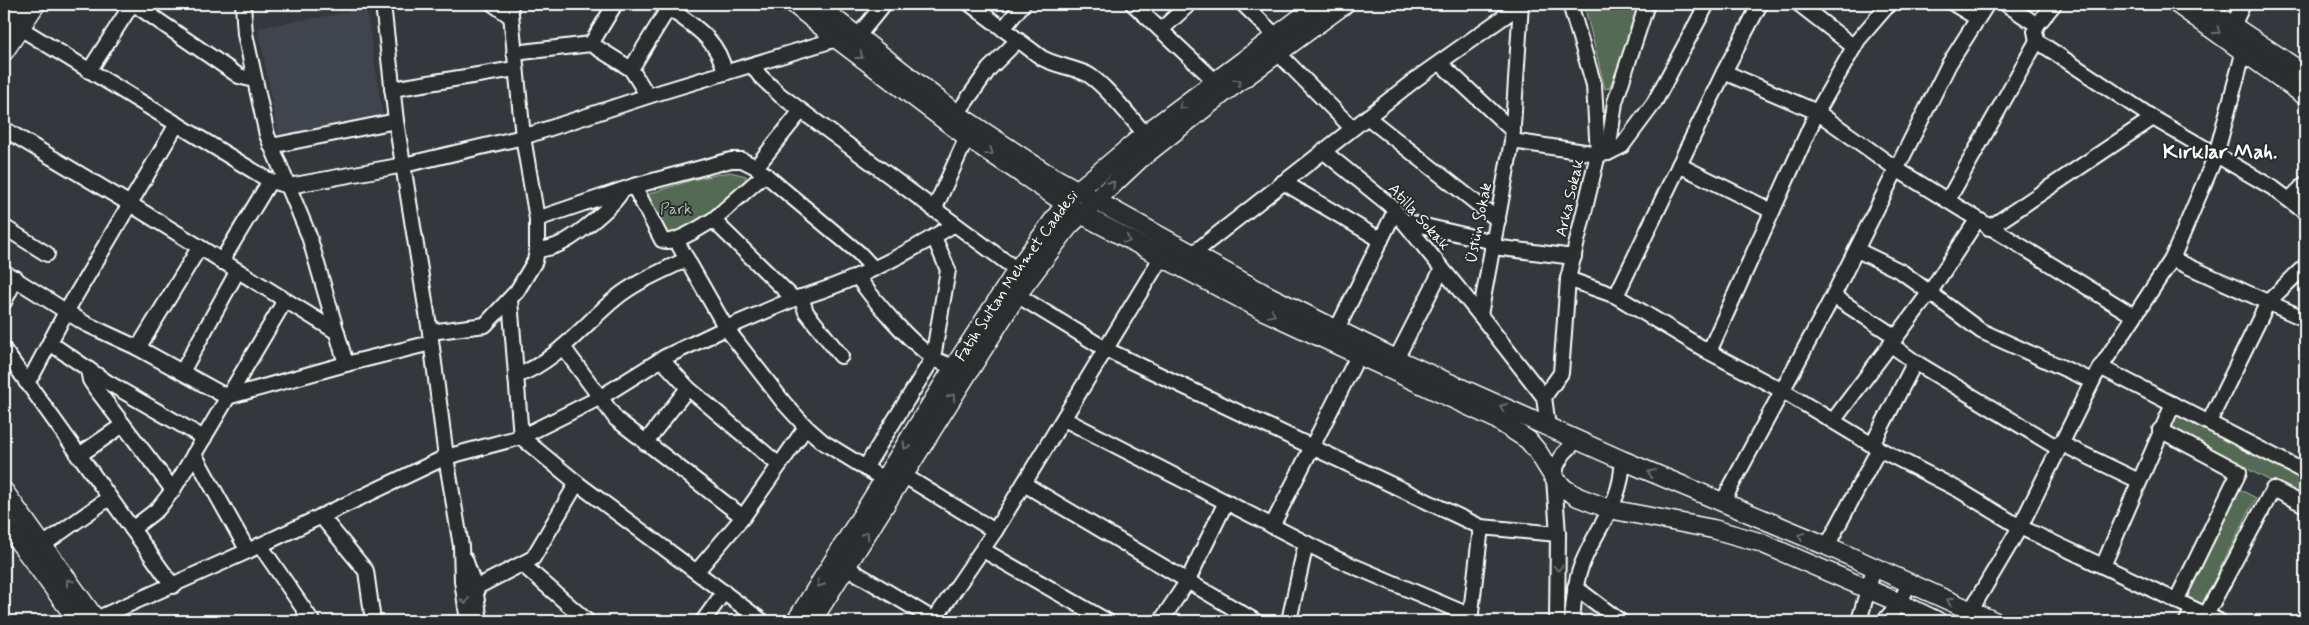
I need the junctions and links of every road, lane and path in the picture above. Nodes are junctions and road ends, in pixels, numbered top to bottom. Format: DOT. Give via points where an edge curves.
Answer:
graph roads {
  1 [pos="19,4"];
  2 [pos="36,4"];
  3 [pos="133,4"];
  4 [pos="243,4"];
  5 [pos="383,4"];
  6 [pos="492,4"];
  7 [pos="614,4"];
  8 [pos="794,4"];
  9 [pos="816,4"];
  10 [pos="884,4"];
  11 [pos="970,4"];
  12 [pos="1023,4"];
  13 [pos="1133,4"];
  14 [pos="1189,4"];
  15 [pos="1243,4"];
  16 [pos="1319,4"];
  17 [pos="1345,4"];
  18 [pos="1522,4"];
  19 [pos="1570,4"];
  20 [pos="1647,4"];
  21 [pos="1707,4"];
  22 [pos="1760,4"];
  23 [pos="1799,4"];
  24 [pos="1889,4"];
  25 [pos="1954,4"];
  26 [pos="1987,4"];
  27 [pos="2006,4"];
  28 [pos="2054,4"];
  29 [pos="2177,4"];
  30 [pos="2200,4"];
  31 [pos="2244,4"];
  32 [pos="668,5"];
  33 [pos="510,10"];
  34 [pos="1978,18"];
  35 [pos="8,24"];
  36 [pos="2037,25"];
  37 [pos="2233,26"];
  38 [pos="1003,29"];
  39 [pos="1161,30"];
  40 [pos="857,37"];
  41 [pos="837,39"];
  42 [pos="1018,40"];
  43 [pos="2037,41"];
  44 [pos="591,44"];
  45 [pos="1277,44"];
  46 [pos="1854,47"];
  47 [pos="2244,50"];
  48 [pos="4,52"];
  49 [pos="514,53"];
  50 [pos="1440,63"];
  51 [pos="753,66"];
  52 [pos="631,68"];
  53 [pos="515,69"];
  54 [pos="89,71"];
  55 [pos="1724,72"];
  56 [pos="725,73"];
  57 [pos="2305,74"];
  58 [pos="254,80"];
  59 [pos="1216,82"];
  60 [pos="392,89"];
  61 [pos="648,96"];
  62 [pos="2305,96"];
  63 [pos="801,111"];
  64 [pos="1817,112"];
  65 [pos="957,114"];
  66 [pos="1367,117"];
  67 [pos="2153,118"];
  68 [pos="396,120"];
  69 [pos="177,124"];
  70 [pos="1352,128"];
  71 [pos="4,129"];
  72 [pos="1145,134"];
  73 [pos="1513,136"];
  74 [pos="523,137"];
  75 [pos="968,137"];
  76 [pos="271,146"];
  77 [pos="1324,151"];
  78 [pos="1603,154"];
  79 [pos="2216,155"];
  80 [pos="1678,165"];
  81 [pos="404,166"];
  82 [pos="1898,170"];
  83 [pos="761,171"];
  84 [pos="270,181"];
  85 [pos="1283,182"];
  86 [pos="2305,184"];
  87 [pos="289,186"];
  88 [pos="628,188"];
  89 [pos="1071,197"];
  90 [pos="2290,199"];
  91 [pos="1948,200"];
  92 [pos="1095,201"];
  93 [pos="130,204"];
  94 [pos="934,210"];
  95 [pos="1772,211"];
  96 [pos="2305,212"];
  97 [pos="1081,214"];
  98 [pos="1399,216"];
  99 [pos="536,219"];
  100 [pos="713,220"];
  101 [pos="1498,220"];
  102 [pos="1983,224"];
  103 [pos="953,225"];
  104 [pos="4,226"];
  105 [pos="934,237"];
  106 [pos="676,240"];
  107 [pos="1381,240"];
  108 [pos="1493,245"];
  109 [pos="199,248"];
  110 [pos="537,250"];
  111 [pos="1857,250"];
  112 [pos="47,254"];
  113 [pos="1191,255"];
  114 [pos="1574,257"];
  115 [pos="1161,258"];
  116 [pos="2172,258"];
  117 [pos="687,259"];
  118 [pos="221,262"];
  119 [pos="2305,266"];
  120 [pos="873,268"];
  121 [pos="1442,268"];
  122 [pos="1017,270"];
  123 [pos="237,272"];
  124 [pos="10,275"];
  125 [pos="857,276"];
  126 [pos="1568,279"];
  127 [pos="1930,292"];
  128 [pos="1017,294"];
  129 [pos="1616,296"];
  130 [pos="1833,296"];
  131 [pos="797,298"];
  132 [pos="510,300"];
  133 [pos="4,302"];
  134 [pos="284,302"];
  135 [pos="2268,302"];
  136 [pos="66,312"];
  137 [pos="1480,315"];
  138 [pos="2134,316"];
  139 [pos="2305,319"];
  140 [pos="726,328"];
  141 [pos="1336,330"];
  142 [pos="337,332"];
  143 [pos="431,338"];
  144 [pos="1893,341"];
  145 [pos="50,343"];
  146 [pos="563,347"];
  147 [pos="138,348"];
  148 [pos="4,350"];
  149 [pos="1107,350"];
  150 [pos="1708,352"];
  151 [pos="841,356"];
  152 [pos="1358,356"];
  153 [pos="933,358"];
  154 [pos="1396,359"];
  155 [pos="662,360"];
  156 [pos="1915,362"];
  157 [pos="346,364"];
  158 [pos="954,367"];
  159 [pos="2100,367"];
  160 [pos="88,370"];
  161 [pos="182,372"];
  162 [pos="516,376"];
  163 [pos="2092,381"];
  164 [pos="26,382"];
  165 [pos="688,388"];
  166 [pos="1783,391"];
  167 [pos="228,397"];
  168 [pos="601,397"];
  169 [pos="1544,397"];
  170 [pos="2173,404"];
  171 [pos="902,408"];
  172 [pos="1064,419"];
  173 [pos="921,421"];
  174 [pos="1833,422"];
  175 [pos="2209,422"];
  176 [pos="123,425"];
  177 [pos="806,427"];
  178 [pos="1548,427"];
  179 [pos="2160,430"];
  180 [pos="521,437"];
  181 [pos="204,438"];
  182 [pos="1577,440"];
  183 [pos="645,443"];
  184 [pos="2059,446"];
  185 [pos="1311,447"];
  186 [pos="1876,447"];
  187 [pos="194,454"];
  188 [pos="78,456"];
  189 [pos="446,457"];
  190 [pos="1622,460"];
  191 [pos="779,465"];
  192 [pos="865,468"];
  193 [pos="2305,472"];
  194 [pos="903,475"];
  195 [pos="1554,478"];
  196 [pos="885,480"];
  197 [pos="2139,481"];
  198 [pos="577,482"];
  199 [pos="1024,484"];
  200 [pos="173,490"];
  201 [pos="4,491"];
  202 [pos="109,498"];
  203 [pos="1226,502"];
  204 [pos="1722,503"];
  205 [pos="2305,505"];
  206 [pos="1610,509"];
  207 [pos="321,516"];
  208 [pos="743,517"];
  209 [pos="4,522"];
  210 [pos="1272,526"];
  211 [pos="1481,527"];
  212 [pos="2020,527"];
  213 [pos="132,530"];
  214 [pos="995,530"];
  215 [pos="1558,534"];
  216 [pos="1306,543"];
  217 [pos="43,545"];
  218 [pos="461,546"];
  219 [pos="1827,546"];
  220 [pos="254,548"];
  221 [pos="983,550"];
  222 [pos="523,565"];
  223 [pos="2102,566"];
  224 [pos="846,567"];
  225 [pos="1874,568"];
  226 [pos="697,571"];
  227 [pos="1188,582"];
  228 [pos="1909,584"];
  229 [pos="173,586"];
  230 [pos="1575,587"];
  231 [pos="475,588"];
  232 [pos="1867,588"];
  233 [pos="724,592"];
  234 [pos="2176,601"];
  235 [pos="1900,603"];
  236 [pos="1971,610"];
  237 [pos="2190,615"];
  238 [pos="2206,615"];
  239 [pos="1471,618"];
  240 [pos="90,621"];
  241 [pos="312,621"];
  242 [pos="373,621"];
  243 [pos="468,621"];
  244 [pos="480,621"];
  245 [pos="587,621"];
  246 [pos="703,621"];
  247 [pos="762,621"];
  248 [pos="796,621"];
  249 [pos="812,621"];
  250 [pos="935,621"];
  251 [pos="1107,621"];
  252 [pos="1161,621"];
  253 [pos="1255,621"];
  254 [pos="1289,621"];
  255 [pos="1557,621"];
  256 [pos="1572,621"];
  257 [pos="1620,621"];
  258 [pos="1859,621"];
  259 [pos="1884,621"];
  260 [pos="1937,621"];
  261 [pos="1994,621"];
  262 [pos="2219,621"];
  1 -- 35 [label="main road"];
  2 -- 35 [label="main road"];
  3 -- 54 [label="street"];
  3 -- 58 [label="street" via="239,76"];
  4 -- 58 [label="street"];
  5 -- 60 [label="street"];
  6 -- 33 [label="street"];
  7 -- 44 [label="street"];
  8 -- 41 [label="main road"];
  9 -- 40 [label="main road"];
  10 -- 40 [label="street"];
  11 -- 38 [label="street"];
  12 -- 38 [label="street"];
  13 -- 39 [label="street"];
  14 -- 39 [label="street"];
  15 -- 45 [label="street"];
  16 -- 45 [label="main road, Fatih Sultan Mehmet Caddesi"];
  17 -- 45 [label="main road"];
  18 -- 50 [label="street"];
  18 -- 73 [label="street, Üstün Sokak"];
  19 -- 78 [label="street, Arka Sokak" via="1594,85"];
  20 -- 78 [label="street" via="1615,102"];
  21 -- 78 [label="street" via="1654,104 1622,146"];
  22 -- 55 [label="street"];
  23 -- 46 [label="street"];
  24 -- 46 [label="street"];
  25 -- 34 [label="street"];
  26 -- 34 [label="street"];
  27 -- 36 [label="street"];
  28 -- 36 [label="street"];
  29 -- 47 [label="main road, one-way"];
  30 -- 37 [label="main road"];
  31 -- 37 [label="street"];
  32 -- 52 [label="street"];
  32 -- 56 [label="street" via="715,46"];
  33 -- 49 [label="street"];
  34 -- 82 [label="street" via="1949,64"];
  35 -- 48 [label="main road"];
  35 -- 54 [label="street"];
  36 -- 43 [label="street"];
  37 -- 57 [label="main road"];
  38 -- 42 [label="street"];
  39 -- 59 [label="street"];
  40 -- 41 [label="street"];
  40 -- 65 [label="main road"];
  41 -- 51 [label="street"];
  41 -- 75 [label="main road, one-way"];
  42 -- 65 [label="street" via="989,68"];
  42 -- 72 [label="street" via="1055,65 1079,71 1096,80"];
  43 -- 67 [label="street"];
  43 -- 91 [label="street"];
  44 -- 49 [label="street"];
  44 -- 52 [label="street"];
  45 -- 59 [label="main road, Fatih Sultan Mehmet Caddesi"];
  45 -- 70 [label="street"];
  92 -- 45 [label="main road, one-way"];
  46 -- 64 [label="street"];
  47 -- 62 [label="main road"];
  47 -- 79 [label="street"];
  49 -- 53 [label="street"];
  50 -- 66 [label="street"];
  50 -- 73 [label="street"];
  51 -- 56 [label="street"];
  51 -- 63 [label="street" via="768,85"];
  52 -- 61 [label="street"];
  53 -- 60 [label="street"];
  53 -- 74 [label="street"];
  54 -- 69 [label="street"];
  55 -- 64 [label="street"];
  55 -- 80 [label="street"];
  56 -- 61 [label="street"];
  58 -- 76 [label="street"];
  59 -- 72 [label="main road, Fatih Sultan Mehmet Caddesi, one-way"];
  60 -- 68 [label="street"];
  61 -- 74 [label="street"];
  63 -- 83 [label="street"];
  63 -- 94 [label="street"];
  64 -- 82 [label="street"];
  64 -- 95 [label="street"];
  65 -- 89 [label="main road" via="1046,173"];
  66 -- 70 [label="street"];
  66 -- 101 [label="street"];
  67 -- 79 [label="street"];
  67 -- 102 [label="street"];
  68 -- 76 [label="street"];
  68 -- 81 [label="street"];
  69 -- 84 [label="street"];
  69 -- 93 [label="street"];
  70 -- 77 [label="street"];
  71 -- 93 [label="street"];
  72 -- 89 [label="main road, Fatih Sultan Mehmet Caddesi"];
  73 -- 78 [label="street"];
  73 -- 101 [label="street, Üstün Sokak"];
  74 -- 81 [label="street"];
  74 -- 99 [label="street"];
  75 -- 89 [label="main road, one-way"];
  75 -- 94 [label="street"];
  76 -- 87 [label="street"];
  77 -- 85 [label="street"];
  77 -- 98 [label="street, Atilla Sokak"];
  78 -- 114 [label="street, Arka Sokak"];
  79 -- 90 [label="street"];
  79 -- 116 [label="street"];
  80 -- 95 [label="street"];
  80 -- 129 [label="street"];
  81 -- 87 [label="street"];
  81 -- 143 [label="street"];
  82 -- 91 [label="street"];
  82 -- 111 [label="street"];
  83 -- 88 [label="street" via="747,162 731,160"];
  83 -- 100 [label="street"];
  83 -- 120 [label="street"];
  84 -- 87 [label="street"];
  84 -- 118 [label="street"];
  85 -- 107 [label="street"];
  85 -- 113 [label="street"];
  86 -- 90 [label="street"];
  87 -- 142 [label="street" via="309,236"];
  88 -- 99 [label="street"];
  88 -- 106 [label="street" via="662,240"];
  88 -- 110 [label="street" via="570,238 556,246"];
  89 -- 92 [label="main road"];
  89 -- 97 [label="main road"];
  89 -- 122 [label="main road, Fatih Sultan Mehmet Caddesi"];
  90 -- 96 [label="street"];
  91 -- 102 [label="street"];
  92 -- 97 [label="main road"];
  92 -- 113 [label="main road"];
  93 -- 109 [label="street"];
  93 -- 136 [label="street"];
  94 -- 103 [label="street"];
  95 -- 150 [label="street"];
  97 -- 115 [label="main road, one-way"];
  97 -- 128 [label="main road" via="1050,248"];
  98 -- 107 [label="street"];
  98 -- 108 [label="street"];
  98 -- 121 [label="street, Atilla Sokak"];
  99 -- 110 [label="street"];
  100 -- 106 [label="street"];
  100 -- 131 [label="street"];
  101 -- 108 [label="street, Üstün Sokak"];
  102 -- 127 [label="street"];
  102 -- 138 [label="street"];
  103 -- 105 [label="street"];
  103 -- 122 [label="street"];
  104 -- 112 [label="street"];
  105 -- 120 [label="street"];
  105 -- 153 [label="street" via="945,261 948,279"];
  106 -- 117 [label="street"];
  107 -- 141 [label="street"];
  108 -- 114 [label="street"];
  108 -- 137 [label="street, Üstün Sokak"];
  109 -- 118 [label="street"];
  109 -- 147 [label="street"];
  110 -- 132 [label="street" via="529,274"];
  111 -- 127 [label="street" via="1902,272"];
  111 -- 130 [label="street"];
  113 -- 141 [label="main road"];
  114 -- 126 [label="street, Arka Sokak"];
  115 -- 149 [label="street"];
  115 -- 152 [label="main road, one-way"];
  116 -- 135 [label="street"];
  116 -- 138 [label="street"];
  117 -- 140 [label="street"];
  117 -- 146 [label="street" via="624,292"];
  118 -- 123 [label="street"];
  119 -- 135 [label="street"];
  120 -- 125 [label="street"];
  121 -- 137 [label="street, Atilla Sokak"];
  121 -- 154 [label="street"];
  122 -- 158 [label="main road, Fatih Sultan Mehmet Caddesi"];
  123 -- 134 [label="street"];
  123 -- 161 [label="street"];
  124 -- 133 [label="street"];
  124 -- 136 [label="street"];
  125 -- 131 [label="street"];
  125 -- 153 [label="street" via="893,320"];
  126 -- 129 [label="street"];
  126 -- 169 [label="street, Arka Sokak" via="1561,373"];
  127 -- 144 [label="street"];
  127 -- 163 [label="street" via="1981,331"];
  128 -- 149 [label="street"];
  194 -- 128 [label="main road, one-way"];
  129 -- 150 [label="street"];
  130 -- 144 [label="street"];
  130 -- 166 [label="street"];
  131 -- 140 [label="street"];
  131 -- 151 [label="street"];
  132 -- 143 [label="street" via="485,325"];
  132 -- 162 [label="street"];
  134 -- 142 [label="street"];
  134 -- 167 [label="street"];
  135 -- 139 [label="street"];
  135 -- 175 [label="street"];
  136 -- 145 [label="street"];
  136 -- 147 [label="street"];
  137 -- 169 [label="street"];
  138 -- 159 [label="street"];
  140 -- 155 [label="street"];
  140 -- 177 [label="street"];
  141 -- 154 [label="main road"];
  142 -- 157 [label="street"];
  143 -- 157 [label="street"];
  143 -- 189 [label="street"];
  144 -- 156 [label="street"];
  144 -- 174 [label="street"];
  145 -- 160 [label="street"];
  145 -- 164 [label="street"];
  146 -- 162 [label="street"];
  146 -- 168 [label="street"];
  147 -- 161 [label="street"];
  148 -- 164 [label="street"];
  149 -- 172 [label="street"];
  149 -- 185 [label="street"];
  150 -- 166 [label="street"];
  152 -- 185 [label="street"];
  152 -- 195 [label="main road" via="1518,432 1538,452"];
  153 -- 158 [label="street"];
  153 -- 171 [label="street"];
  178 -- 154 [label="main road, one-way"];
  155 -- 165 [label="street"];
  155 -- 168 [label="street"];
  156 -- 184 [label="street"];
  156 -- 186 [label="street"];
  157 -- 167 [label="street"];
  158 -- 173 [label="main road, Fatih Sultan Mehmet Caddesi"];
  159 -- 163 [label="street"];
  159 -- 170 [label="street"];
  160 -- 176 [label="street" via="90,380"];
  160 -- 181 [label="street"];
  161 -- 167 [label="street"];
  162 -- 180 [label="street"];
  163 -- 184 [label="street"];
  164 -- 188 [label="street"];
  165 -- 183 [label="street"];
  165 -- 191 [label="street"];
  166 -- 174 [label="street"];
  166 -- 204 [label="street"];
  167 -- 181 [label="street"];
  168 -- 180 [label="street"];
  168 -- 183 [label="street" via="616,419"];
  169 -- 178 [label="street"];
  170 -- 175 [label="street"];
  170 -- 179 [label="street"];
  171 -- 173 [label="street"];
  171 -- 192 [label="street"];
  172 -- 199 [label="street"];
  172 -- 203 [label="street"];
  173 -- 196 [label="main road, Fatih Sultan Mehmet Caddesi, one-way"];
  174 -- 186 [label="street"];
  175 -- 193 [label="street"];
  176 -- 188 [label="street"];
  176 -- 200 [label="street"];
  177 -- 191 [label="street"];
  177 -- 192 [label="street" via="823,442"];
  178 -- 182 [label="main road"];
  179 -- 197 [label="street"];
  179 -- 234 [label="street" via="2239,472"];
  180 -- 189 [label="street"];
  180 -- 198 [label="street"];
  181 -- 187 [label="street"];
  182 -- 190 [label="main road"];
  182 -- 195 [label="street" via="1556,465"];
  183 -- 208 [label="street"];
  184 -- 197 [label="street"];
  184 -- 212 [label="street"];
  185 -- 210 [label="street"];
  185 -- 211 [label="street"];
  186 -- 212 [label="street" via="1959,490"];
  186 -- 219 [label="street"];
  187 -- 200 [label="street"];
  187 -- 220 [label="street"];
  188 -- 202 [label="street"];
  189 -- 207 [label="street"];
  189 -- 218 [label="street"];
  204 -- 190 [label="main road, one-way"];
  190 -- 206 [label="street" via="1621,486"];
  191 -- 208 [label="street"];
  192 -- 196 [label="street"];
  194 -- 214 [label="street"];
  224 -- 194 [label="main road, one-way"];
  195 -- 206 [label="main road" via="1578,497"];
  195 -- 215 [label="street"];
  196 -- 248 [label="main road, Fatih Sultan Mehmet Caddesi, one-way"];
  197 -- 223 [label="street"];
  198 -- 222 [label="street" via="533,558"];
  198 -- 226 [label="street"];
  199 -- 214 [label="street"];
  199 -- 227 [label="street"];
  200 -- 213 [label="street" via="158,509"];
  201 -- 217 [label="main road"];
  202 -- 213 [label="street"];
  202 -- 217 [label="street"];
  203 -- 210 [label="street"];
  203 -- 227 [label="street"];
  219 -- 204 [label="main road, one-way"];
  205 -- 238 [label="street" via="2273,489"];
  206 -- 230 [label="street" via="1585,557"];
  206 -- 232 [label="main road" via="1737,535"];
  207 -- 220 [label="street"];
  207 -- 242 [label="street" via="366,571"];
  208 -- 226 [label="street"];
  209 -- 240 [label="main road"];
  210 -- 216 [label="street"];
  211 -- 215 [label="street"];
  211 -- 239 [label="street"];
  212 -- 223 [label="street"];
  212 -- 236 [label="street"];
  213 -- 229 [label="street"];
  214 -- 221 [label="street"];
  215 -- 255 [label="street, one-way"];
  216 -- 239 [label="street"];
  216 -- 254 [label="street"];
  240 -- 217 [label="main road, one-way"];
  218 -- 231 [label="street"];
  218 -- 243 [label="street, one-way"];
  219 -- 225 [label="main road"];
  220 -- 229 [label="street"];
  220 -- 241 [label="street"];
  221 -- 250 [label="street"];
  221 -- 251 [label="street"];
  222 -- 231 [label="street"];
  222 -- 245 [label="street"];
  223 -- 234 [label="street"];
  224 -- 249 [label="main road"];
  224 -- 250 [label="street"];
  225 -- 228 [label="main road"];
  225 -- 232 [label="street"];
  226 -- 233 [label="street"];
  227 -- 252 [label="street"];
  227 -- 253 [label="street"];
  228 -- 235 [label="street"];
  236 -- 228 [label="main road, one-way"];
  229 -- 240 [label="street"];
  230 -- 256 [label="street"];
  230 -- 257 [label="street"];
  231 -- 244 [label="street"];
  232 -- 235 [label="main road"];
  232 -- 258 [label="street"];
  233 -- 246 [label="street"];
  233 -- 247 [label="street"];
  234 -- 237 [label="street"];
  235 -- 259 [label="street"];
  235 -- 260 [label="main road"];
  236 -- 261 [label="main road"];
  237 -- 238 [label="street"];
  238 -- 262 [label="street"];
}
